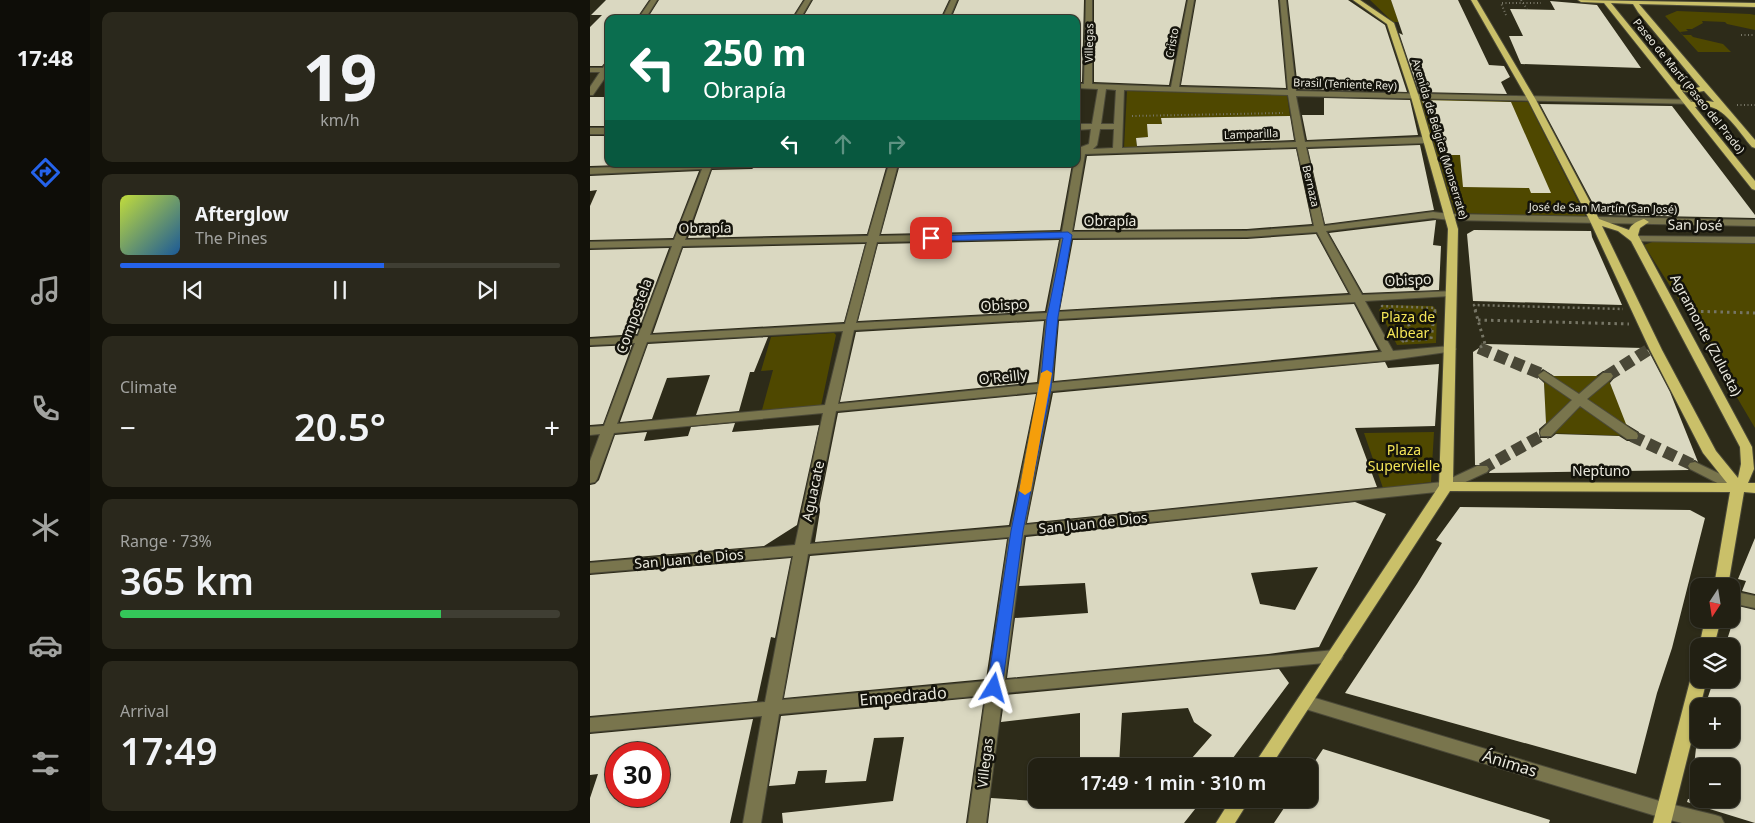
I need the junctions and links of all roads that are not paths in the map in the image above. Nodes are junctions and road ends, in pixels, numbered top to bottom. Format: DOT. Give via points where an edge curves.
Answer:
graph roads {
  1 [pos="654,0"];
  2 [pos="808,0"];
  3 [pos="954,0"];
  4 [pos="1089,0"];
  5 [pos="1191,0"];
  6 [pos="1283,0"];
  7 [pos="1356,0"];
  8 [pos="1474,0"];
  9 [pos="1581,0"];
  10 [pos="1671,0"];
  11 [pos="1606,1"];
  12 [pos="1635,1"];
  13 [pos="1688,3"];
  14 [pos="1755,5"];
  15 [pos="1640,11"];
  16 [pos="644,15"];
  17 [pos="799,15"];
  18 [pos="948,15"];
  19 [pos="605,68"];
  20 [pos="590,70"];
  21 [pos="605,71"];
  22 [pos="1080,86"];
  23 [pos="1675,86"];
  24 [pos="1705,86"];
  25 [pos="1088,87"];
  26 [pos="1102,87"];
  27 [pos="1120,88"];
  28 [pos="1175,89"];
  29 [pos="590,92"];
  30 [pos="1292,94"];
  31 [pos="1415,97"];
  32 [pos="1532,100"];
  33 [pos="1689,104"];
  34 [pos="1722,108"];
  35 [pos="1096,126"];
  36 [pos="1119,126"];
  37 [pos="1080,127"];
  38 [pos="590,131"];
  39 [pos="605,131"];
  40 [pos="1426,140"];
  41 [pos="1301,143"];
  42 [pos="1755,145"];
  43 [pos="1121,150"];
  44 [pos="1080,151"];
  45 [pos="1080,152"];
  46 [pos="668,167"];
  47 [pos="706,167"];
  48 [pos="892,167"];
  49 [pos="1076,167"];
  50 [pos="590,171"];
  51 [pos="1755,187"];
  52 [pos="1450,217"];
  53 [pos="1595,221"];
  54 [pos="1644,222"];
  55 [pos="1755,223"];
  56 [pos="1320,229"];
  57 [pos="1068,235"];
  58 [pos="1635,239"];
  59 [pos="873,240"];
  60 [pos="1755,240"];
  61 [pos="677,242"];
  62 [pos="590,245"];
  63 [pos="1450,293"];
  64 [pos="1358,298"];
  65 [pos="1052,317"];
  66 [pos="848,329"];
  67 [pos="642,339"];
  68 [pos="590,342"];
  69 [pos="1450,349"];
  70 [pos="1390,356"];
  71 [pos="1544,375"];
  72 [pos="1607,376"];
  73 [pos="1045,388"];
  74 [pos="1580,399"];
  75 [pos="830,409"];
  76 [pos="609,430"];
  77 [pos="590,431"];
  78 [pos="1546,433"];
  79 [pos="1632,436"];
  80 [pos="1750,448"];
  81 [pos="1695,466"];
  82 [pos="1482,469"];
  83 [pos="590,479"];
  84 [pos="1446,486"];
  85 [pos="1738,488"];
  86 [pos="1755,488"];
  87 [pos="1017,531"];
  88 [pos="800,549"];
  89 [pos="590,568"];
  90 [pos="1722,578"];
  91 [pos="1740,599"];
  92 [pos="1755,602"];
  93 [pos="1334,656"];
  94 [pos="994,688"];
  95 [pos="1696,688"];
  96 [pos="1305,702"];
  97 [pos="772,708"];
  98 [pos="590,725"];
  99 [pos="1267,758"];
  100 [pos="1235,808"];
  101 [pos="1664,817"];
  102 [pos="752,823"];
  103 [pos="978,823"];
  104 [pos="1225,823"];
  105 [pos="1715,823"];
  1 -- 16 [label="street"];
  2 -- 17 [label="street"];
  3 -- 18 [label="street"];
  4 -- 25 [label="street, Villegas"];
  5 -- 28 [label="street, Cristo"];
  6 -- 30 [label="street, Bernaza"];
  7 -- 31 [label="main road, Avenida de Bélgica (Monserrate)" via="1390,23"];
  8 -- 32 [label="main road"];
  9 -- 11 [label="main road"];
  10 -- 13 [label="main road"];
  11 -- 12 [label="main road"];
  11 -- 23 [label="main road, Paseo de Martí (Paseo del Prado)"];
  12 -- 13 [label="main road"];
  12 -- 15 [label="main road, Paseo de Martí (Paseo del Prado)"];
  13 -- 14 [label="main road"];
  13 -- 15 [label="main road" via="1649,5"];
  15 -- 24 [label="main road, Paseo de Martí (Paseo del Prado)"];
  19 -- 20 [label="street"];
  21 -- 29 [label="street"];
  22 -- 25 [label="street, Brasil (Teniente Rey)"];
  23 -- 24 [label="main road" via="1691,91"];
  23 -- 33 [label="main road, Paseo de Martí (Paseo del Prado)"];
  24 -- 34 [label="main road, Paseo de Martí (Paseo del Prado)"];
  25 -- 26 [label="street, Brasil (Teniente Rey)"];
  26 -- 27 [label="street, Brasil (Teniente Rey)"];
  26 -- 35 [label="street, Villegas"];
  27 -- 28 [label="street, Brasil (Teniente Rey)"];
  27 -- 36 [label="street"];
  28 -- 30 [label="street, Brasil (Teniente Rey)"];
  30 -- 31 [label="street, Brasil (Teniente Rey)"];
  30 -- 41 [label="street, Bernaza"];
  31 -- 32 [label="street, Brasil (Teniente Rey)"];
  31 -- 40 [label="main road, Avenida de Bélgica (Monserrate)"];
  32 -- 33 [label="street, Brasil (Teniente Rey)"];
  32 -- 53 [label="main road"];
  33 -- 34 [label="main road" via="1703,102"];
  33 -- 51 [label="main road, Paseo de Martí (Paseo del Prado)"];
  34 -- 42 [label="main road, Paseo de Martí (Paseo del Prado)"];
  35 -- 36 [label="street"];
  35 -- 37 [label="street"];
  35 -- 44 [label="street, Villegas" via="1093,145"];
  36 -- 43 [label="street"];
  38 -- 39 [label="street"];
  40 -- 41 [label="street, Lamparilla"];
  40 -- 52 [label="main road, Avenida de Bélgica (Monserrate)"];
  41 -- 43 [label="street, Lamparilla"];
  41 -- 56 [label="street, Bernaza"];
  43 -- 45 [label="street, Lamparilla"];
  46 -- 50 [label="street"];
  47 -- 61 [label="street, Compostela"];
  48 -- 59 [label="street, Aguacate"];
  49 -- 57 [label="street, Villegas"];
  52 -- 53 [label="street, José de San Martín (San José)"];
  52 -- 56 [label="street, Obrapía" via="1433,215"];
  52 -- 63 [label="main road, Avenida de Bélgica (Monserrate)" via="1453,229"];
  53 -- 54 [label="street, José de San Martín (San José)"];
  53 -- 58 [label="main road" via="1622,229"];
  53 -- 85 [label="main road" via="1656,350 1710,453"];
  54 -- 55 [label="street, José de San Martín (San José)"];
  54 -- 58 [label="main road" via="1635,227"];
  56 -- 57 [label="street, Obrapía" via="1246,234"];
  56 -- 64 [label="street, Bernaza"];
  57 -- 59 [label="street, Obrapía"];
  57 -- 65 [label="street, Villegas"];
  58 -- 60 [label="street, San José"];
  58 -- 80 [label="main road, Agramonte (Zulueta)"];
  59 -- 61 [label="street, Obrapía"];
  59 -- 66 [label="street, Aguacate"];
  61 -- 62 [label="street, Obrapía"];
  61 -- 67 [label="street, Compostela"];
  63 -- 64 [label="street, Obispo"];
  63 -- 69 [label="main road, Avenida de Bélgica (Monserrate)"];
  64 -- 65 [label="street, Obispo"];
  64 -- 70 [label="street, Bernaza"];
  65 -- 66 [label="street, Obispo"];
  65 -- 73 [label="street, Villegas"];
  66 -- 67 [label="street, Obispo"];
  66 -- 75 [label="street, Aguacate"];
  67 -- 68 [label="street, Obispo"];
  67 -- 76 [label="street, Compostela"];
  69 -- 70 [label="street, O'Reilly"];
  69 -- 84 [label="main road, Avenida de Bélgica (Monserrate)"];
  70 -- 73 [label="street, O'Reilly"];
  71 -- 74 [label="street"];
  72 -- 74 [label="street"];
  73 -- 75 [label="street, O'Reilly"];
  73 -- 87 [label="street, Villegas"];
  74 -- 78 [label="street"];
  74 -- 79 [label="street"];
  75 -- 76 [label="street, O'Reilly"];
  75 -- 88 [label="street, Aguacate"];
  76 -- 77 [label="street, O'Reilly"];
  76 -- 83 [label="street, Compostela"];
  80 -- 85 [label="main road, Agramonte (Zulueta)" via="1745,480"];
  81 -- 85 [label="street"];
  82 -- 84 [label="street, San Juan de Dios"];
  84 -- 85 [label="main road, Neptuno"];
  84 -- 87 [label="street, San Juan de Dios"];
  84 -- 93 [label="main road"];
  85 -- 86 [label="main road, Neptuno"];
  85 -- 90 [label="main road, Agramonte (Zulueta)"];
  87 -- 88 [label="street, San Juan de Dios"];
  87 -- 94 [label="street, Villegas"];
  88 -- 89 [label="street, San Juan de Dios"];
  88 -- 97 [label="street, Aguacate"];
  91 -- 92 [label="street"];
  93 -- 94 [label="street, Empedrado"];
  93 -- 96 [label="main road"];
  94 -- 97 [label="street, Empedrado"];
  94 -- 103 [label="street, Villegas"];
  95 -- 101 [label="main road"];
  96 -- 99 [label="main road"];
  96 -- 101 [label="street, Ánimas"];
  97 -- 98 [label="street, Empedrado"];
  97 -- 102 [label="street, Aguacate"];
  100 -- 104 [label="main road"];
  101 -- 105 [label="street, Ánimas"];
}
